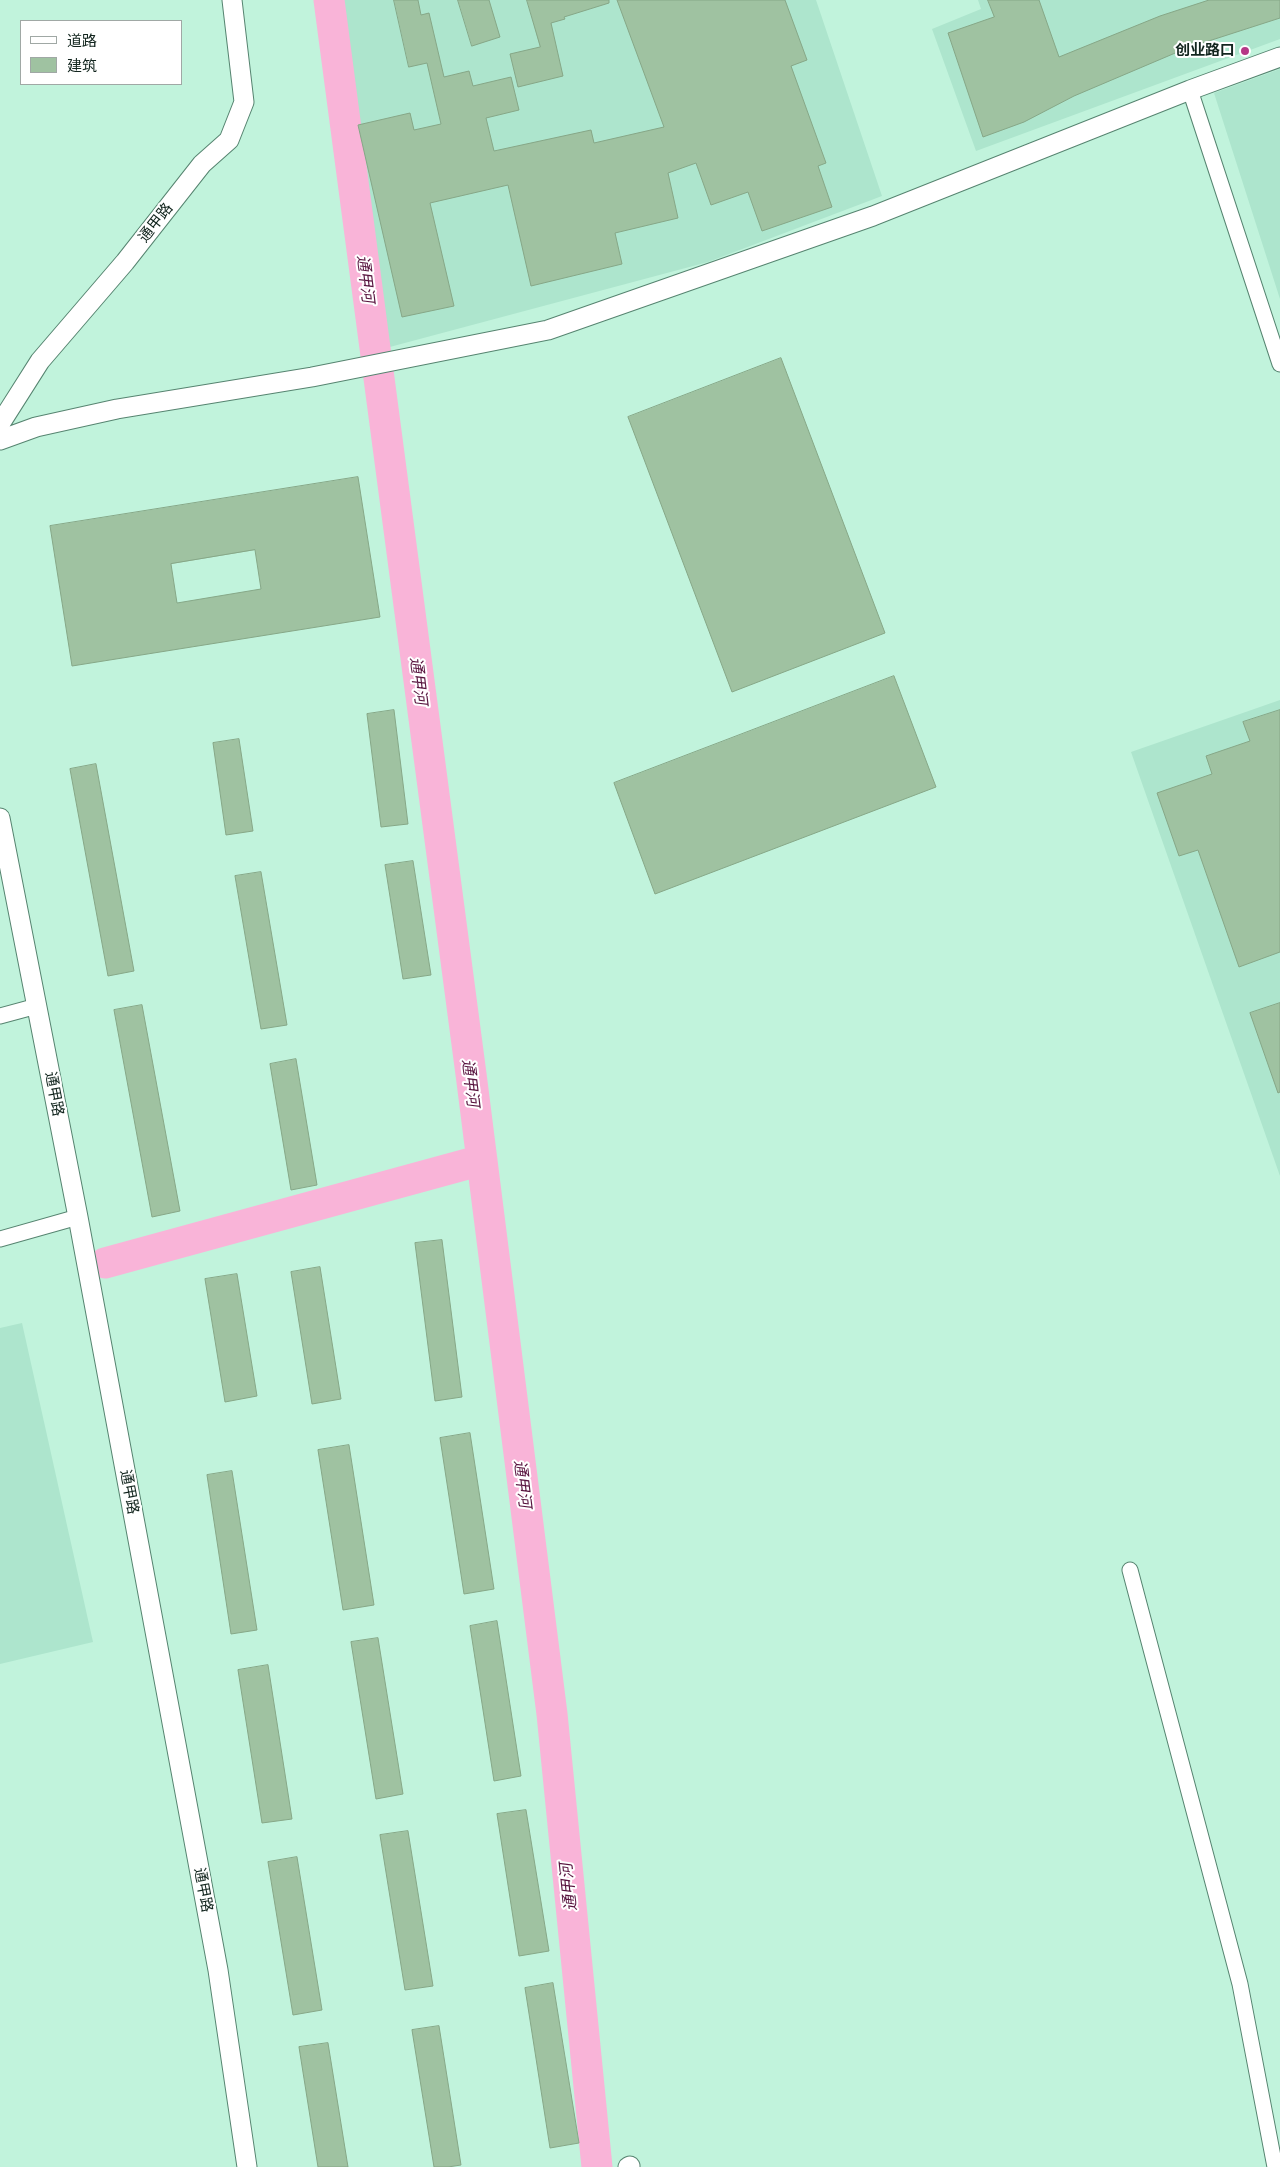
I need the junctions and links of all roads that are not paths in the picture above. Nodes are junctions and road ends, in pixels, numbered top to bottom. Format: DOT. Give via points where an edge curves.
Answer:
graph roads {
  1 [pos="232,0"];
  2 [pos="1280,57"];
  3 [pos="1190,90"];
  4 [pos="1280,364"];
  5 [pos="0,424"];
  6 [pos="0,440"];
  7 [pos="0,818"];
  8 [pos="5,873"];
  9 [pos="37,1006"];
  10 [pos="0,1016"];
  11 [pos="78,1217"];
  12 [pos="0,1239"];
  13 [pos="1130,1570"];
  14 [pos="247,2167"];
  15 [pos="1275,2167"];
  1 -- 5 [label="street, 通甲路" via="244,102 229,140 202,164 40,362"];
  2 -- 3 [label="street"];
  3 -- 4 [label="street"];
  3 -- 6 [label="street" via="873,216 548,330 312,377 117,409 36,427"];
  7 -- 8 [label="street, 通甲路"];
  8 -- 9 [label="street, 通甲路"];
  9 -- 10 [label="street"];
  9 -- 11 [label="street, 通甲路"];
  11 -- 12 [label="street"];
  11 -- 14 [label="street, 通甲路" via="218,1970"];
  13 -- 15 [label="street" via="1240,1984"];
}
